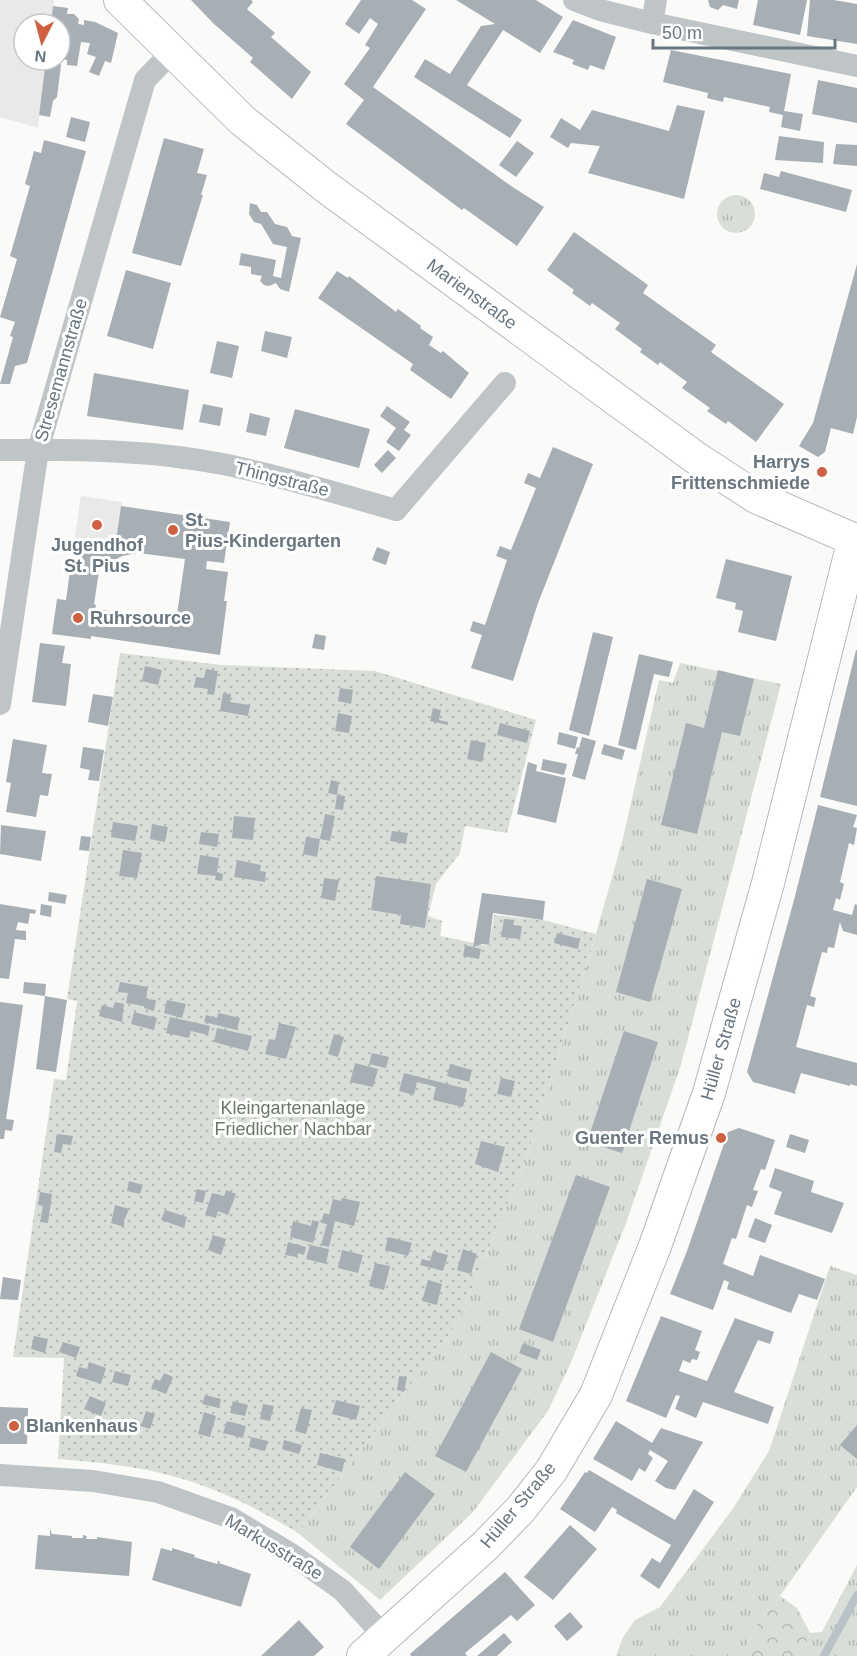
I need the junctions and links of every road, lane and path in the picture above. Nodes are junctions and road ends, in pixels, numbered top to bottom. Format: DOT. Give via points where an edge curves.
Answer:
graph roads {
  1 [pos="120,0"];
  2 [pos="574,0"];
  3 [pos="656,0"];
  4 [pos="652,23"];
  5 [pos="171,52"];
  6 [pos="857,66"];
  7 [pos="505,384"];
  8 [pos="0,450"];
  9 [pos="38,450"];
  10 [pos="856,535"];
  11 [pos="0,704"];
  12 [pos="0,1475"];
  13 [pos="374,1647"];
  1 -- 5 [label="street, Marienstraße"];
  2 -- 4 [label="street"];
  3 -- 4 [label="street"];
  4 -- 6 [label="street"];
  5 -- 9 [label="street, Stresemannstraße" via="145,80"];
  5 -- 10 [label="street, Marienstraße" via="243,121 326,187 696,458 756,497"];
  7 -- 9 [label="street, Thingstraße" via="396,510 226,465 130,452"];
  8 -- 9 [label="street, Thingstraße"];
  9 -- 11 [label="street, Stresemannstraße"];
  10 -- 13 [label="street, Hüller Straße" via="773,862 709,1093 655,1246 596,1395 551,1471 520,1510"];
  12 -- 13 [label="street, Markusstraße" via="93,1481 158,1492 231,1518 342,1590"];
}
